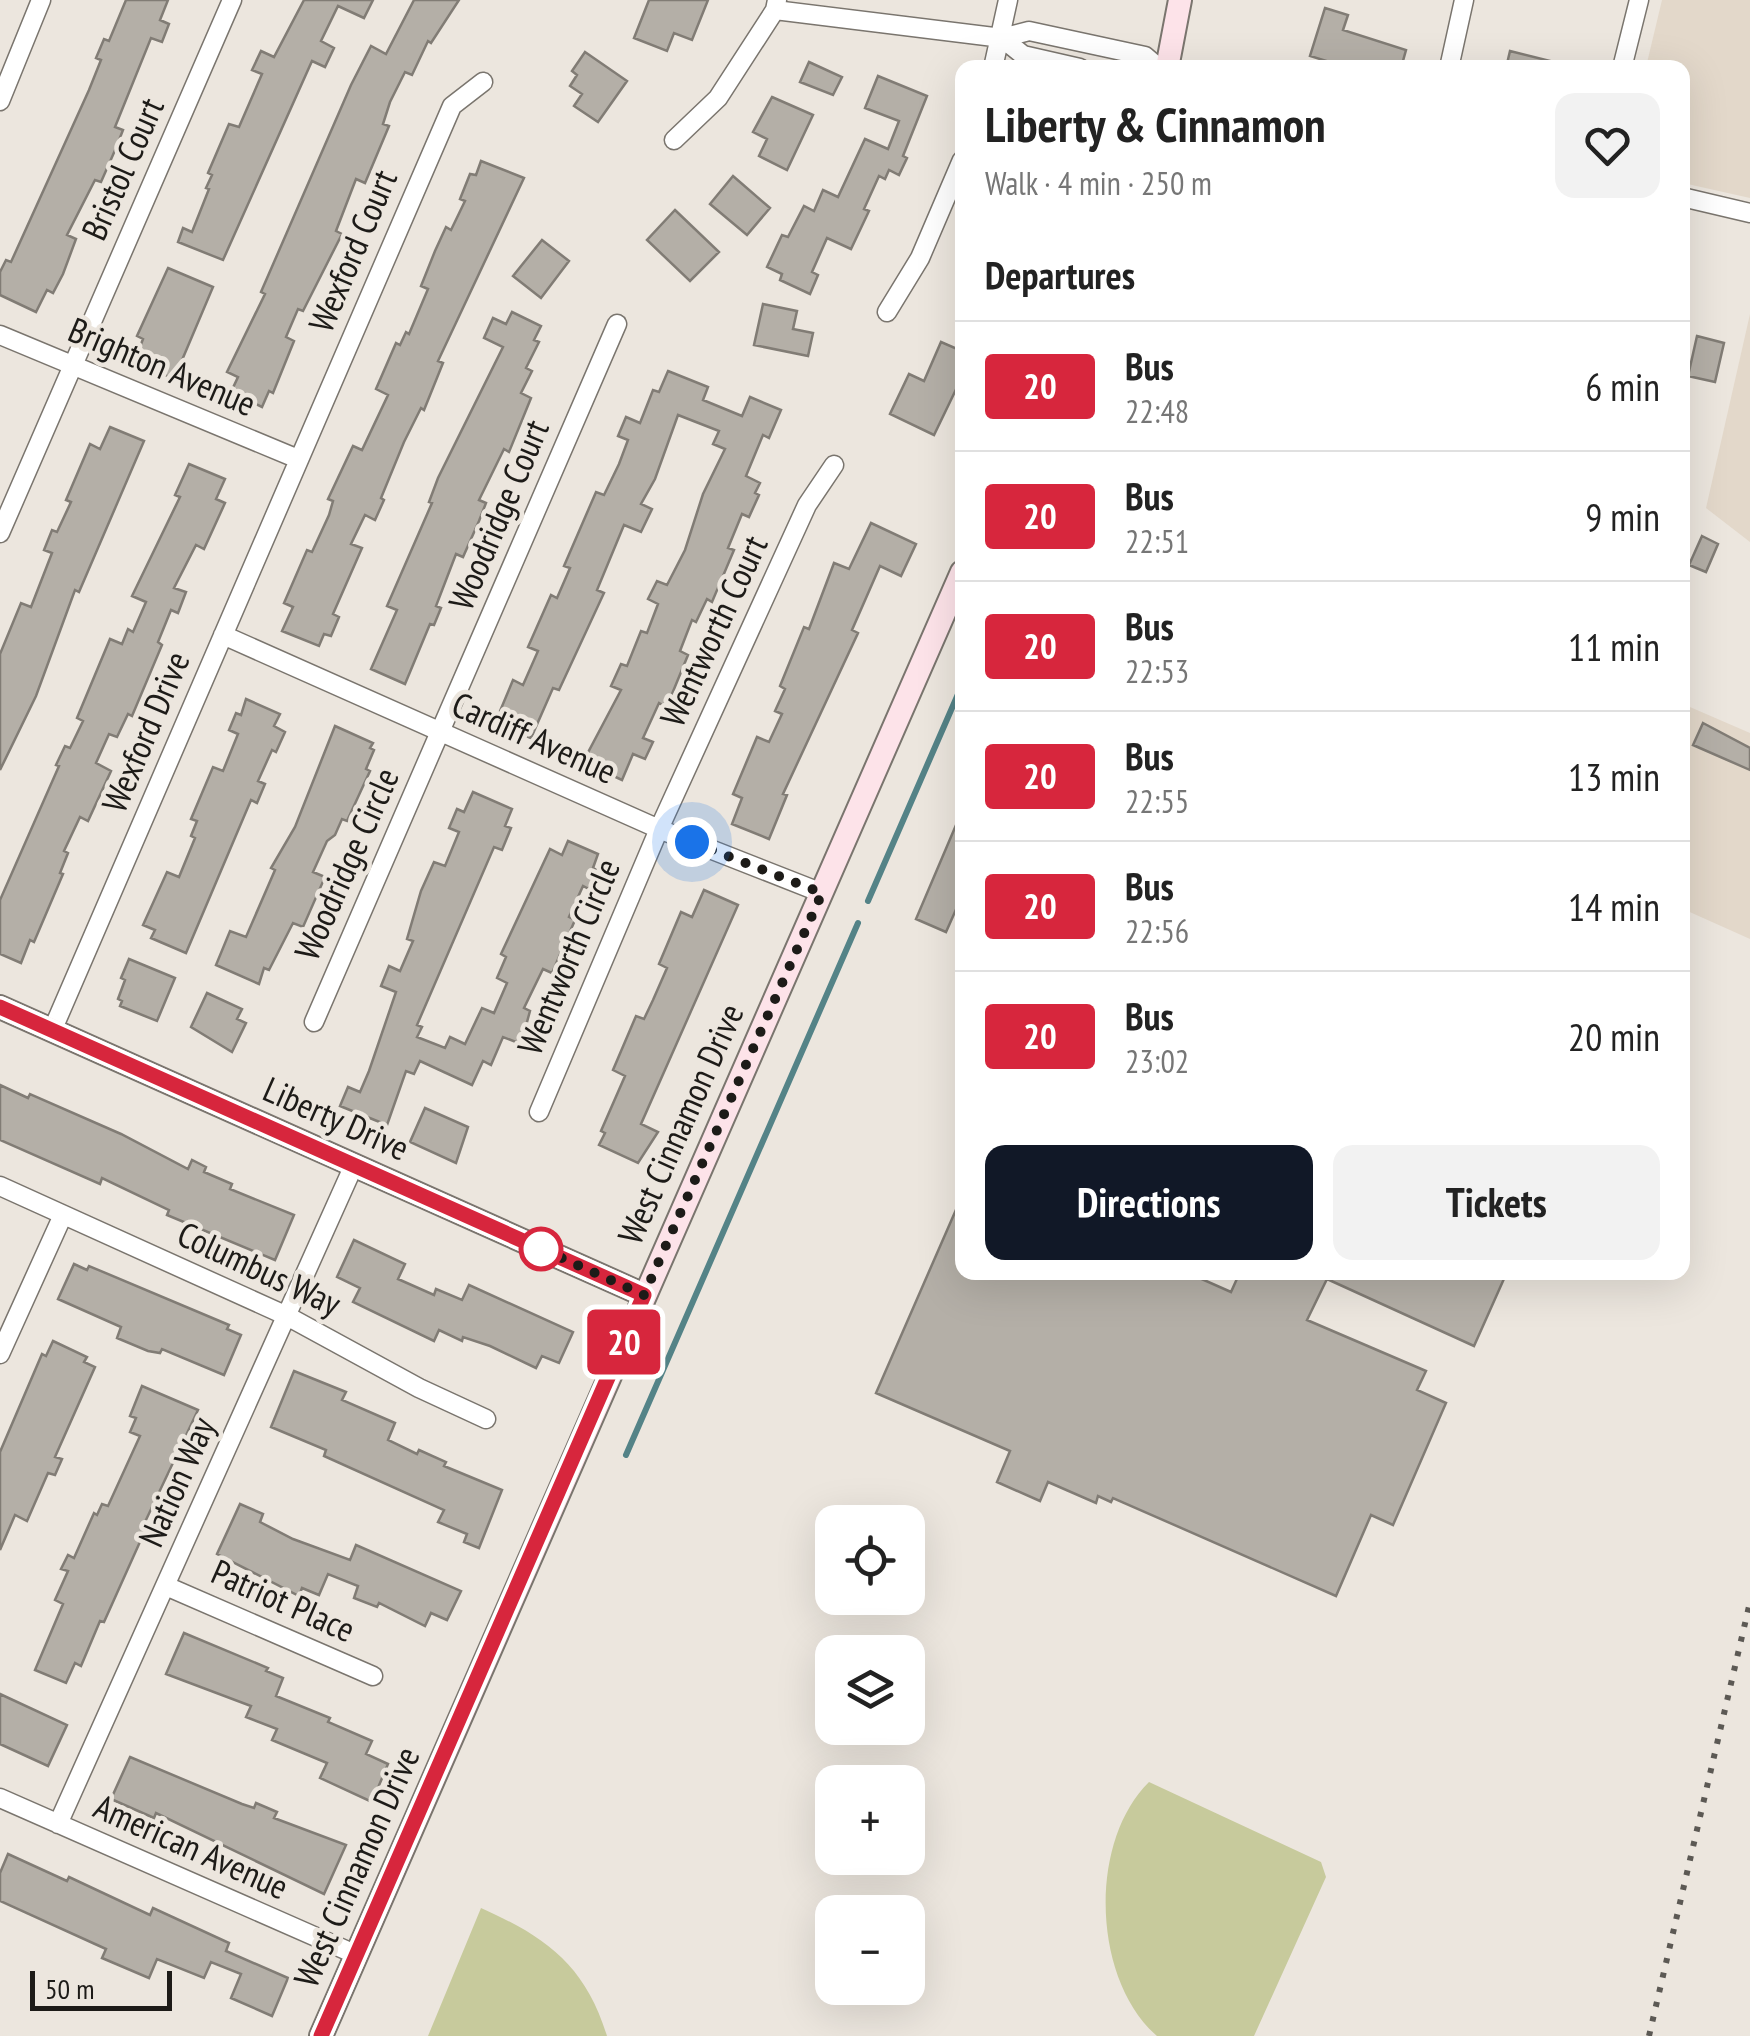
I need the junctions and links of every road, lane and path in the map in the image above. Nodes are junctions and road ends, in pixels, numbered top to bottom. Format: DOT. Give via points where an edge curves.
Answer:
graph roads {
  1 [pos="41,0"];
  2 [pos="232,0"];
  3 [pos="1008,0"];
  4 [pos="1180,0"];
  5 [pos="1464,0"];
  6 [pos="1639,0"];
  7 [pos="776,5"];
  8 [pos="1002,38"];
  9 [pos="996,60"];
  10 [pos="1045,60"];
  11 [pos="1151,60"];
  12 [pos="1165,60"];
  13 [pos="1451,60"];
  14 [pos="1624,60"];
  15 [pos="484,82"];
  16 [pos="0,101"];
  17 [pos="674,140"];
  18 [pos="955,176"];
  19 [pos="1690,200"];
  20 [pos="1750,213"];
  21 [pos="887,312"];
  22 [pos="618,324"];
  23 [pos="0,335"];
  24 [pos="72,364"];
  25 [pos="298,459"];
  26 [pos="834,465"];
  27 [pos="0,533"];
  28 [pos="955,588"];
  29 [pos="223,635"];
  30 [pos="441,732"];
  31 [pos="659,828"];
  32 [pos="822,893"];
  33 [pos="0,1007"];
  34 [pos="314,1022"];
  35 [pos="52,1031"];
  36 [pos="539,1112"];
  37 [pos="354,1165"];
  38 [pos="0,1186"];
  39 [pos="63,1215"];
  40 [pos="644,1295"];
  41 [pos="287,1316"];
  42 [pos="0,1354"];
  43 [pos="486,1419"];
  44 [pos="166,1586"];
  45 [pos="373,1676"];
  46 [pos="0,1798"];
  47 [pos="58,1824"];
  48 [pos="357,1955"];
  49 [pos="322,2036"];
  1 -- 16 [label="street"];
  2 -- 24 [label="street, Bristol Court"];
  3 -- 8 [label="street"];
  4 -- 12 [label="main road"];
  5 -- 13 [label="street"];
  6 -- 14 [label="street"];
  7 -- 8 [label="street"];
  7 -- 17 [label="street" via="718,98"];
  8 -- 9 [label="street"];
  8 -- 10 [label="street" via="1023,55"];
  8 -- 11 [label="street" via="1028,30"];
  15 -- 25 [label="street, Wexford Court" via="452,106"];
  18 -- 21 [label="street" via="920,258"];
  19 -- 20 [label="street"];
  22 -- 30 [label="street, Woodridge Court"];
  23 -- 24 [label="street, Brighton Avenue"];
  24 -- 25 [label="street, Brighton Avenue"];
  24 -- 27 [label="street, Bristol Court"];
  25 -- 29 [label="street, Wexford Drive"];
  26 -- 31 [label="street, Wentworth Court" via="807,504"];
  28 -- 32 [label="main road, West Cinnamon Drive"];
  29 -- 30 [label="street, Cardiff Avenue"];
  29 -- 35 [label="street, Wexford Drive"];
  30 -- 31 [label="street, Cardiff Avenue"];
  30 -- 34 [label="street, Woodridge Circle"];
  31 -- 32 [label="street, Cardiff Avenue"];
  31 -- 36 [label="street, Wentworth Circle"];
  32 -- 40 [label="main road, West Cinnamon Drive"];
  33 -- 35 [label="main road, Liberty Drive"];
  35 -- 37 [label="main road, Liberty Drive"];
  37 -- 40 [label="main road, Liberty Drive"];
  37 -- 41 [label="street, Nation Way"];
  38 -- 39 [label="street, Columbus Way"];
  39 -- 41 [label="street, Columbus Way"];
  39 -- 42 [label="street"];
  40 -- 48 [label="main road, West Cinnamon Drive"];
  41 -- 43 [label="street, Columbus Way"];
  41 -- 44 [label="street, Nation Way"];
  44 -- 45 [label="street, Patriot Place"];
  44 -- 47 [label="street, Nation Way"];
  46 -- 47 [label="street, American Avenue"];
  47 -- 48 [label="street, American Avenue"];
  48 -- 49 [label="main road, West Cinnamon Drive"];
}
